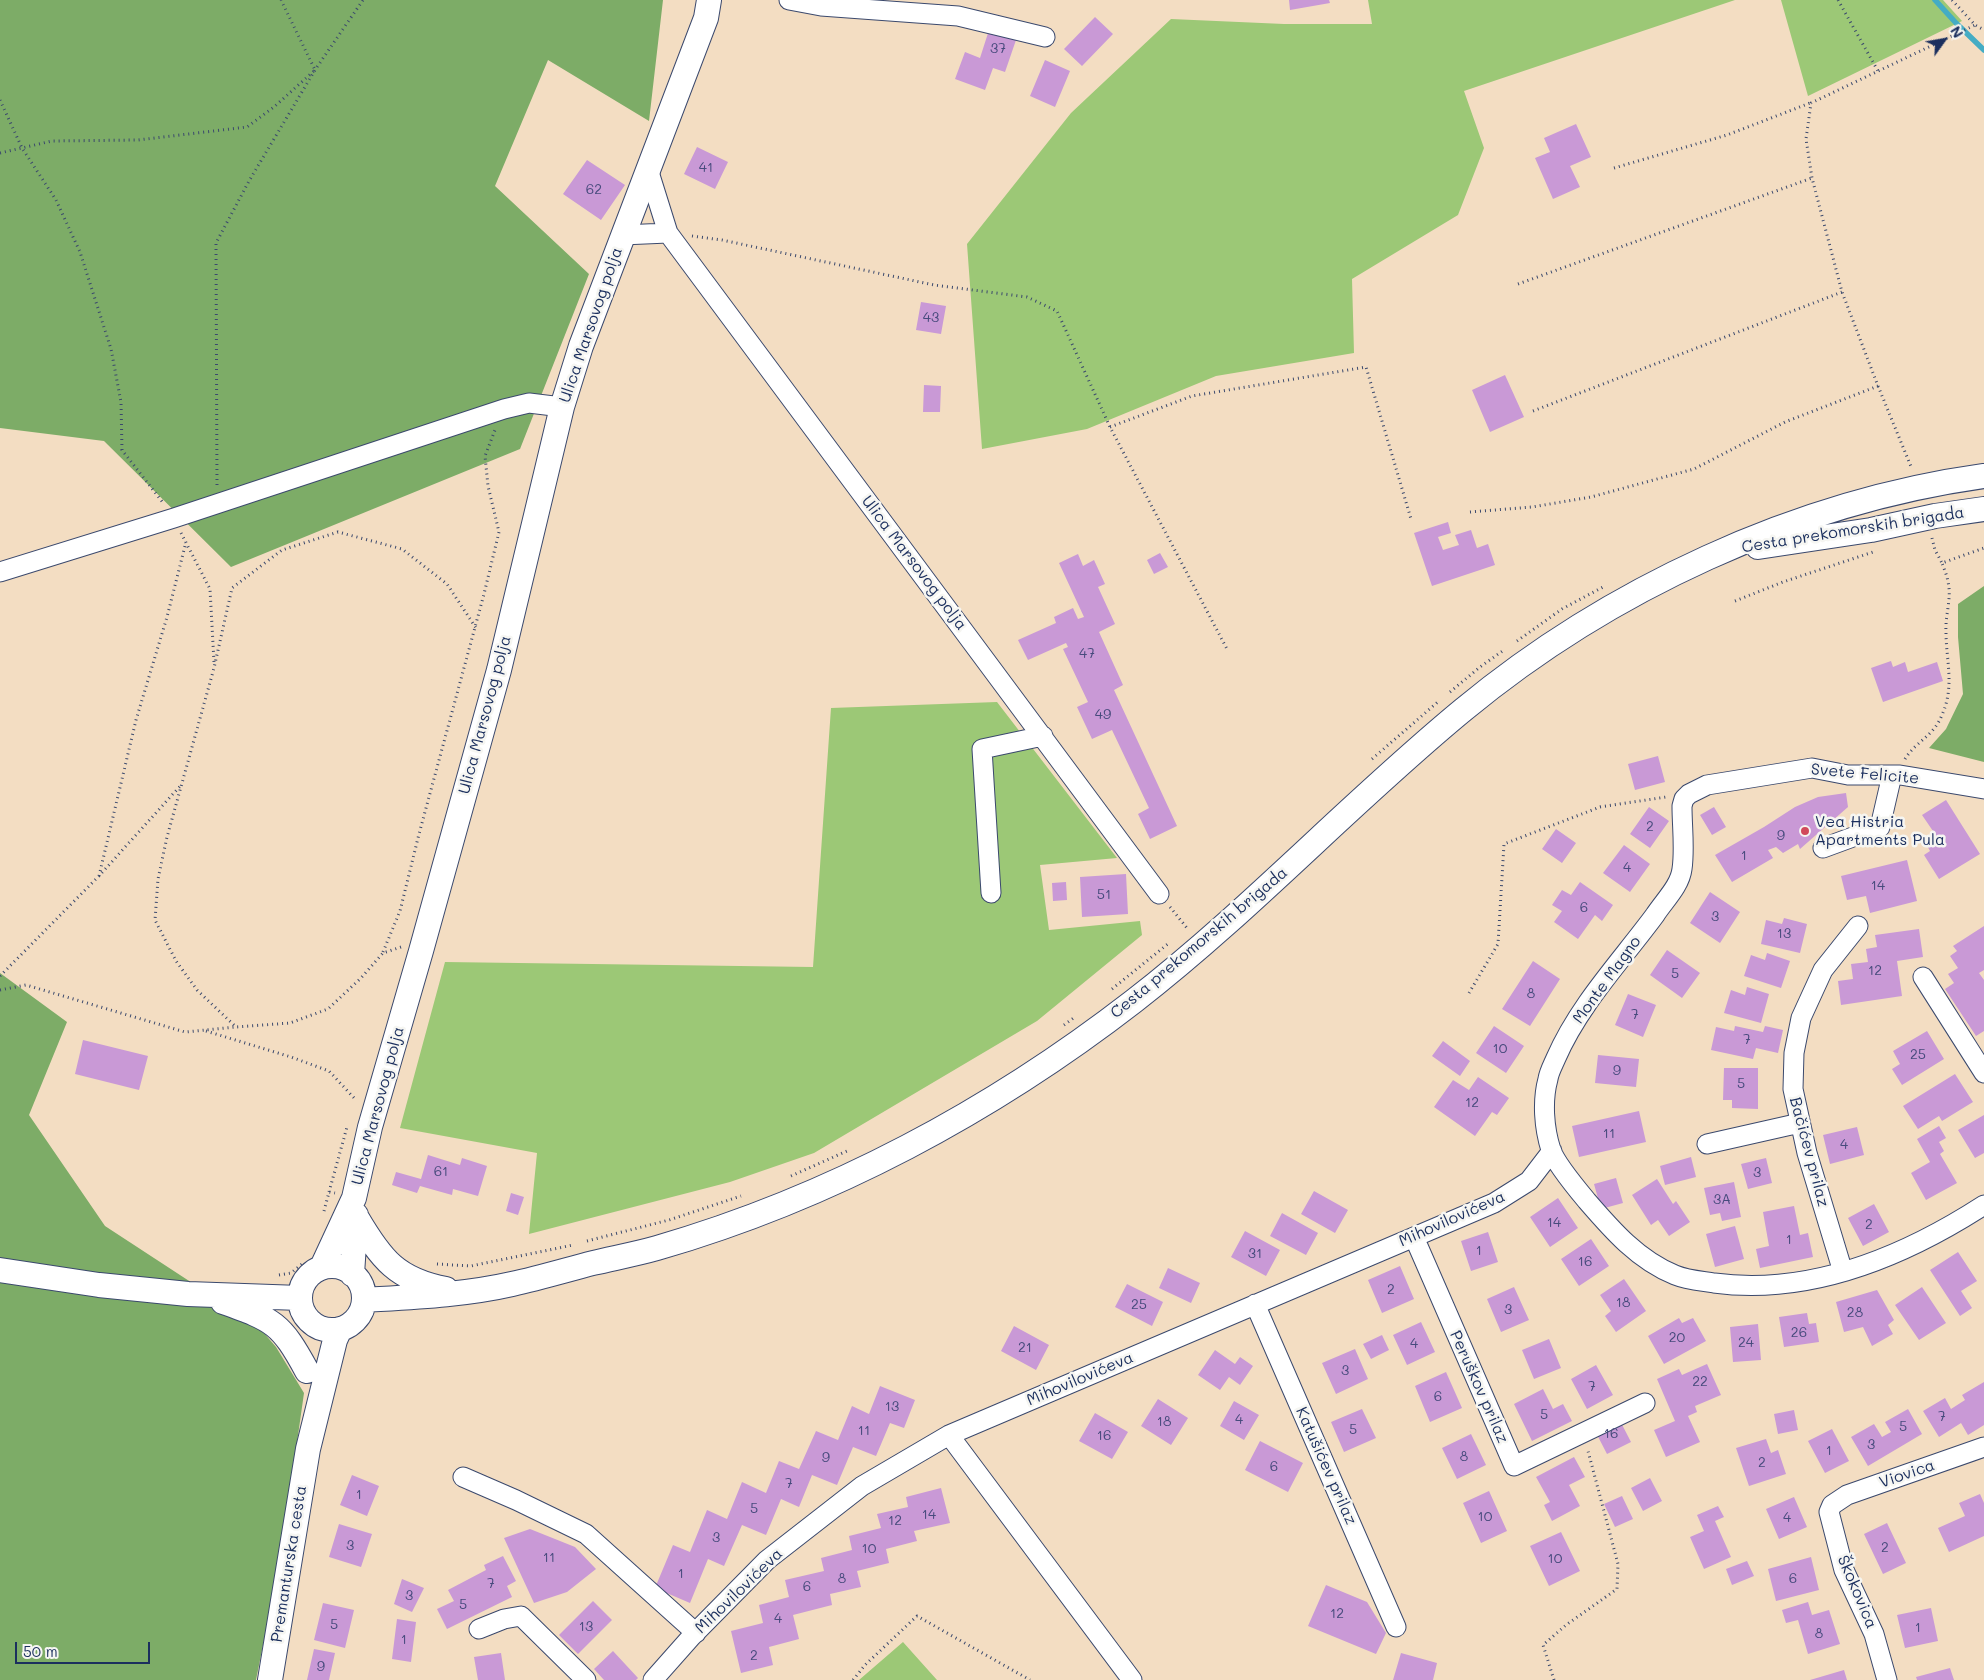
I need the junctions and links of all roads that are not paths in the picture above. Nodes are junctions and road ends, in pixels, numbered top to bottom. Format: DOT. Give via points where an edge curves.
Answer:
graph roads {
  1 [pos="709,0"];
  2 [pos="789,0"];
  3 [pos="1045,37"];
  4 [pos="648,169"];
  5 [pos="668,233"];
  6 [pos="622,235"];
  7 [pos="562,407"];
  8 [pos="1984,476"];
  9 [pos="1984,509"];
  10 [pos="1722,552"];
  11 [pos="0,572"];
  12 [pos="1042,736"];
  13 [pos="1896,775"];
  14 [pos="1984,789"];
  15 [pos="1689,794"];
  16 [pos="1823,848"];
  17 [pos="991,893"];
  18 [pos="1159,894"];
  19 [pos="1858,926"];
  20 [pos="1923,976"];
  21 [pos="1984,1074"];
  22 [pos="1800,1122"];
  23 [pos="1707,1144"];
  24 [pos="1552,1151"];
  25 [pos="1984,1205"];
  26 [pos="356,1208"];
  27 [pos="1414,1237"];
  28 [pos="314,1265"];
  29 [pos="0,1270"];
  30 [pos="1843,1272"];
  31 [pos="352,1274"];
  32 [pos="463,1292"];
  33 [pos="205,1295"];
  34 [pos="300,1298"];
  35 [pos="364,1300"];
  36 [pos="1255,1304"];
  37 [pos="311,1323"];
  38 [pos="340,1329"];
  39 [pos="307,1371"];
  40 [pos="1644,1403"];
  41 [pos="949,1435"];
  42 [pos="1984,1447"];
  43 [pos="308,1449"];
  44 [pos="463,1477"];
  45 [pos="1832,1505"];
  46 [pos="1396,1628"];
  47 [pos="479,1629"];
  48 [pos="696,1632"];
  49 [pos="270,1680"];
  50 [pos="586,1680"];
  51 [pos="653,1680"];
  52 [pos="1132,1680"];
  53 [pos="1887,1680"];
  1 -- 4 [label="main road, Ulica Marsovog polja" via="706,18"];
  2 -- 3 [label="street" via="821,6 958,16"];
  4 -- 5 [label="street, Ulica Marsovog polja"];
  4 -- 6 [label="main road, Ulica Marsovog polja"];
  5 -- 6 [label="street, Ulica Marsovog polja"];
  5 -- 12 [label="street, Ulica Marsovog polja"];
  6 -- 7 [label="main road, Ulica Marsovog polja"];
  7 -- 11 [label="street" via="529,403 504,409"];
  7 -- 26 [label="main road, Ulica Marsovog polja" via="499,670 370,1126"];
  8 -- 10 [label="main road, Cesta prekomorskih brigada" via="1841,508"];
  9 -- 10 [label="main road, Cesta prekomorskih brigada"];
  10 -- 32 [label="main road, Cesta prekomorskih brigada" via="1625,600 1534,656 1448,723 1137,999 1054,1060 967,1114 841,1180 727,1225 658,1248 509,1285"];
  12 -- 17 [label="street" via="982,749"];
  12 -- 18 [label="street, Ulica Marsovog polja"];
  13 -- 14 [label="street, Svete Felicite"];
  13 -- 15 [label="street, Svete Felicite" via="1848,775 1812,768 1706,785"];
  13 -- 16 [label="street" via="1880,827"];
  15 -- 24 [label="street, Monte Magno" via="1682,806 1682,870 1677,884 1585,1006 1563,1043 1548,1078 1545,1114"];
  19 -- 22 [label="street, Bačićev prilaz" via="1823,970 1801,1018 1794,1053 1793,1089"];
  20 -- 21 [label="street"];
  22 -- 23 [label="street"];
  22 -- 30 [label="street, Bačićev prilaz"];
  24 -- 27 [label="street, Mihovilovićeva" via="1522,1186 1494,1203"];
  24 -- 30 [label="street, Monte Magno" via="1577,1190 1610,1228 1630,1248 1676,1276 1732,1285 1794,1282"];
  25 -- 30 [label="street, Monte Magno" via="1948,1229 1886,1258"];
  26 -- 28 [label="main road, Ulica Marsovog polja"];
  26 -- 31 [label="main road, Ulica Marsovog polja"];
  26 -- 32 [label="main road" via="375,1247 393,1268 417,1282"];
  27 -- 36 [label="street, Mihovilovićeva"];
  27 -- 40 [label="street, Peruškov prilaz" via="1514,1466"];
  28 -- 31 [label="main road" via="340,1267"];
  28 -- 34 [label="main road" via="315,1271 306,1279"];
  29 -- 33 [label="main road"];
  31 -- 35 [label="main road" via="361,1285"];
  32 -- 35 [label="main road, Cesta prekomorskih brigada"];
  33 -- 34 [label="main road"];
  33 -- 39 [label="main road" via="274,1324 288,1339"];
  34 -- 37 [label="main road" via="302,1310"];
  35 -- 38 [label="main road" via="355,1320"];
  36 -- 41 [label="street, Mihovilovićeva"];
  36 -- 46 [label="street, Katušićev prilaz"];
  37 -- 38 [label="main road" via="328,1330"];
  37 -- 39 [label="main road, Premanturska cesta"];
  38 -- 43 [label="main road, Premanturska cesta"];
  39 -- 43 [label="main road, Premanturska cesta" via="305,1413"];
  41 -- 48 [label="street, Mihovilovićeva" via="862,1486 767,1560"];
  41 -- 52 [label="street"];
  42 -- 45 [label="street, Viovica" via="1847,1495"];
  43 -- 49 [label="main road, Premanturska cesta"];
  44 -- 48 [label="street" via="586,1534"];
  45 -- 53 [label="street, Škokovica" via="1829,1512 1844,1570 1874,1634"];
  47 -- 50 [label="street" via="521,1616"];
  48 -- 51 [label="street, Mihovilovićeva"];
}
